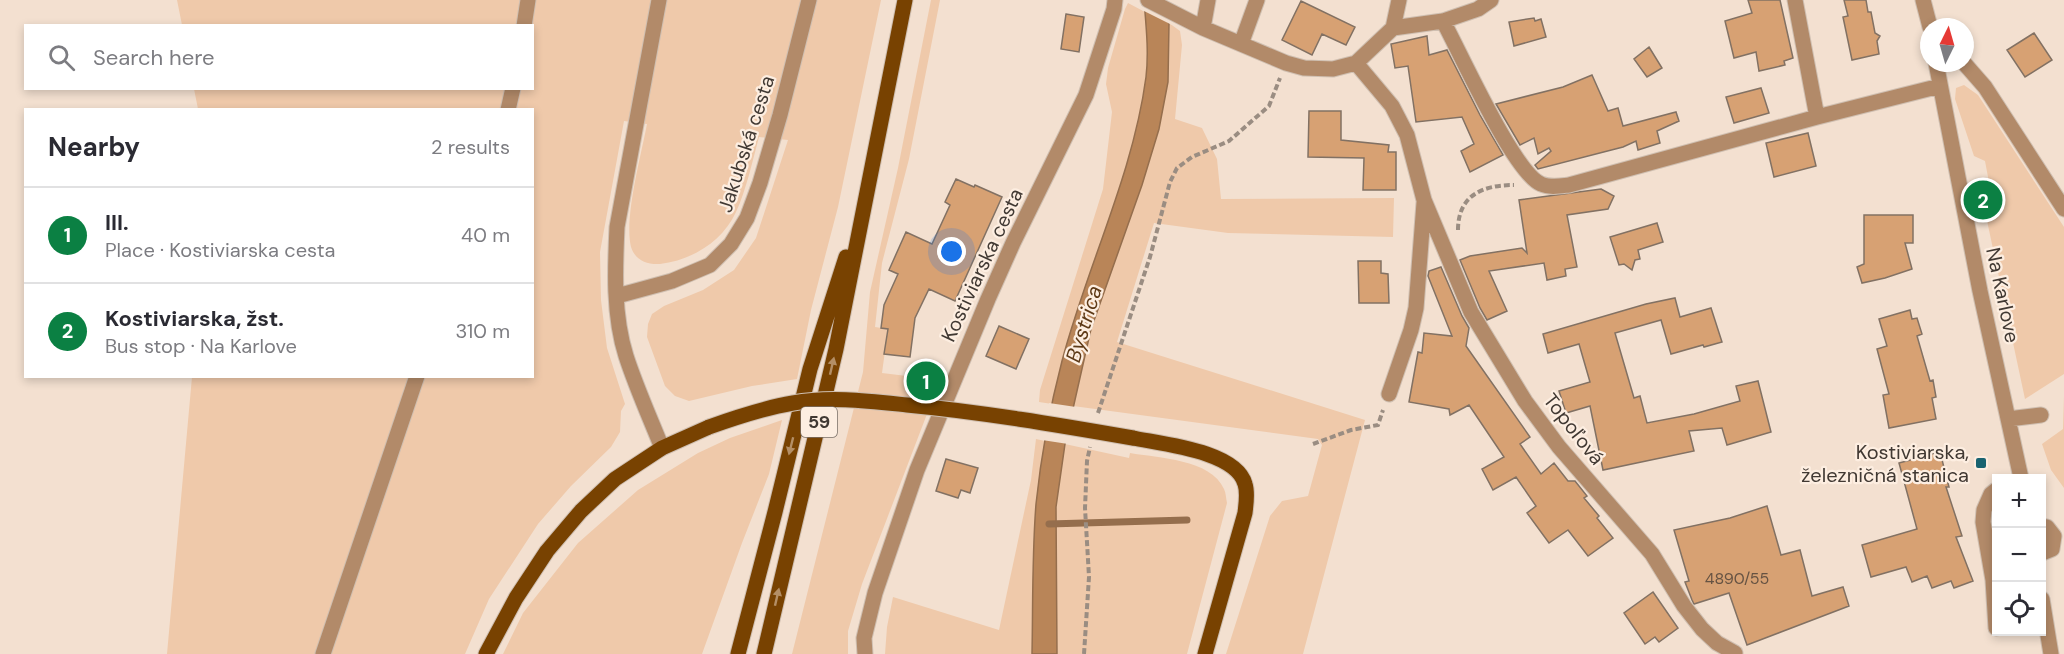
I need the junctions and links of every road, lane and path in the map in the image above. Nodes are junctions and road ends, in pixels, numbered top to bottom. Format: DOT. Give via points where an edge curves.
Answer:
graph roads {
  1 [pos="528,0"];
  2 [pos="659,0"];
  3 [pos="809,0"];
  4 [pos="905,0"];
  5 [pos="1115,0"];
  6 [pos="1148,0"];
  7 [pos="1208,0"];
  8 [pos="1257,0"];
  9 [pos="1399,0"];
  10 [pos="1491,0"];
  11 [pos="1795,0"];
  12 [pos="1923,0"];
  13 [pos="1928,18"];
  14 [pos="1443,21"];
  15 [pos="524,24"];
  16 [pos="1203,28"];
  17 [pos="1393,28"];
  18 [pos="1241,44"];
  19 [pos="1286,63"];
  20 [pos="1356,63"];
  21 [pos="1938,72"];
  22 [pos="1972,72"];
  23 [pos="1940,86"];
  24 [pos="513,90"];
  25 [pos="508,108"];
  26 [pos="1817,117"];
  27 [pos="1534,180"];
  28 [pos="867,188"];
  29 [pos="1424,200"];
  30 [pos="2064,209"];
  31 [pos="1459,235"];
  32 [pos="617,296"];
  33 [pos="416,378"];
  34 [pos="1389,394"];
  35 [pos="2041,415"];
  36 [pos="1097,416"];
  37 [pos="2008,419"];
  38 [pos="1378,425"];
  39 [pos="1092,438"];
  40 [pos="1313,444"];
  41 [pos="662,448"];
  42 [pos="2020,474"];
  43 [pos="1992,493"];
  44 [pos="2046,527"];
  45 [pos="2059,536"];
  46 [pos="2046,551"];
  47 [pos="1993,582"];
  48 [pos="2046,623"];
  49 [pos="1735,653"];
  50 [pos="323,654"];
  51 [pos="486,654"];
  52 [pos="738,654"];
  53 [pos="764,654"];
  54 [pos="865,654"];
  55 [pos="1084,654"];
  56 [pos="1205,654"];
  57 [pos="2051,654"];
  1 -- 15 [label="street"];
  2 -- 32 [label="street" via="617,226"];
  3 -- 32 [label="street, Jakubská cesta" via="760,183 747,218 731,244 710,265 672,281"];
  4 -- 28 [label="main road, 59"];
  5 -- 54 [label="street, Kostiviarska cesta" via="1086,95 992,290 917,470 874,593 864,638"];
  6 -- 16 [label="street"];
  7 -- 16 [label="street"];
  8 -- 18 [label="street"];
  9 -- 17 [label="street"];
  10 -- 14 [label="street" via="1478,9"];
  11 -- 26 [label="street"];
  12 -- 13 [label="street"];
  14 -- 17 [label="street"];
  14 -- 27 [label="street" via="1504,137"];
  16 -- 18 [label="street"];
  17 -- 20 [label="street"];
  18 -- 19 [label="street"];
  19 -- 20 [label="street" via="1333,69"];
  19 -- 36 [label="path" via="1269,106 1229,141 1177,168"];
  20 -- 29 [label="street, Topoľová" via="1392,106 1407,135"];
  21 -- 23 [label="street"];
  22 -- 30 [label="street"];
  23 -- 26 [label="street"];
  23 -- 37 [label="street, Na Karlove"];
  24 -- 25 [label="street"];
  26 -- 27 [label="street" via="1569,185 1543,185"];
  27 -- 31 [label="path" via="1487,187 1470,197 1461,209"];
  28 -- 52 [label="main road, 59, one-way" via="810,369"];
  53 -- 28 [label="main road, 59, one-way" via="836,349"];
  29 -- 34 [label="street, Topoľová" via="1416,308"];
  29 -- 49 [label="street, Topoľová" via="1471,312 1525,401 1559,447 1652,554 1702,629"];
  32 -- 41 [label="street" via="626,356"];
  33 -- 50 [label="street"];
  35 -- 37 [label="street"];
  37 -- 42 [label="street, Na Karlove"];
  38 -- 40 [label="path"];
  39 -- 55 [label="path" via="1085,508 1089,577"];
  41 -- 51 [label="main road" via="615,479 560,535 516,598"];
  41 -- 56 [label="main road, bridge" via="752,412 794,402 831,400 947,409 1071,427 1220,459 1234,467 1245,483 1247,496"];
  43 -- 47 [label="street" via="1983,522"];
  44 -- 45 [label="street"];
  45 -- 46 [label="street" via="2052,549"];
  48 -- 57 [label="street"];
}
